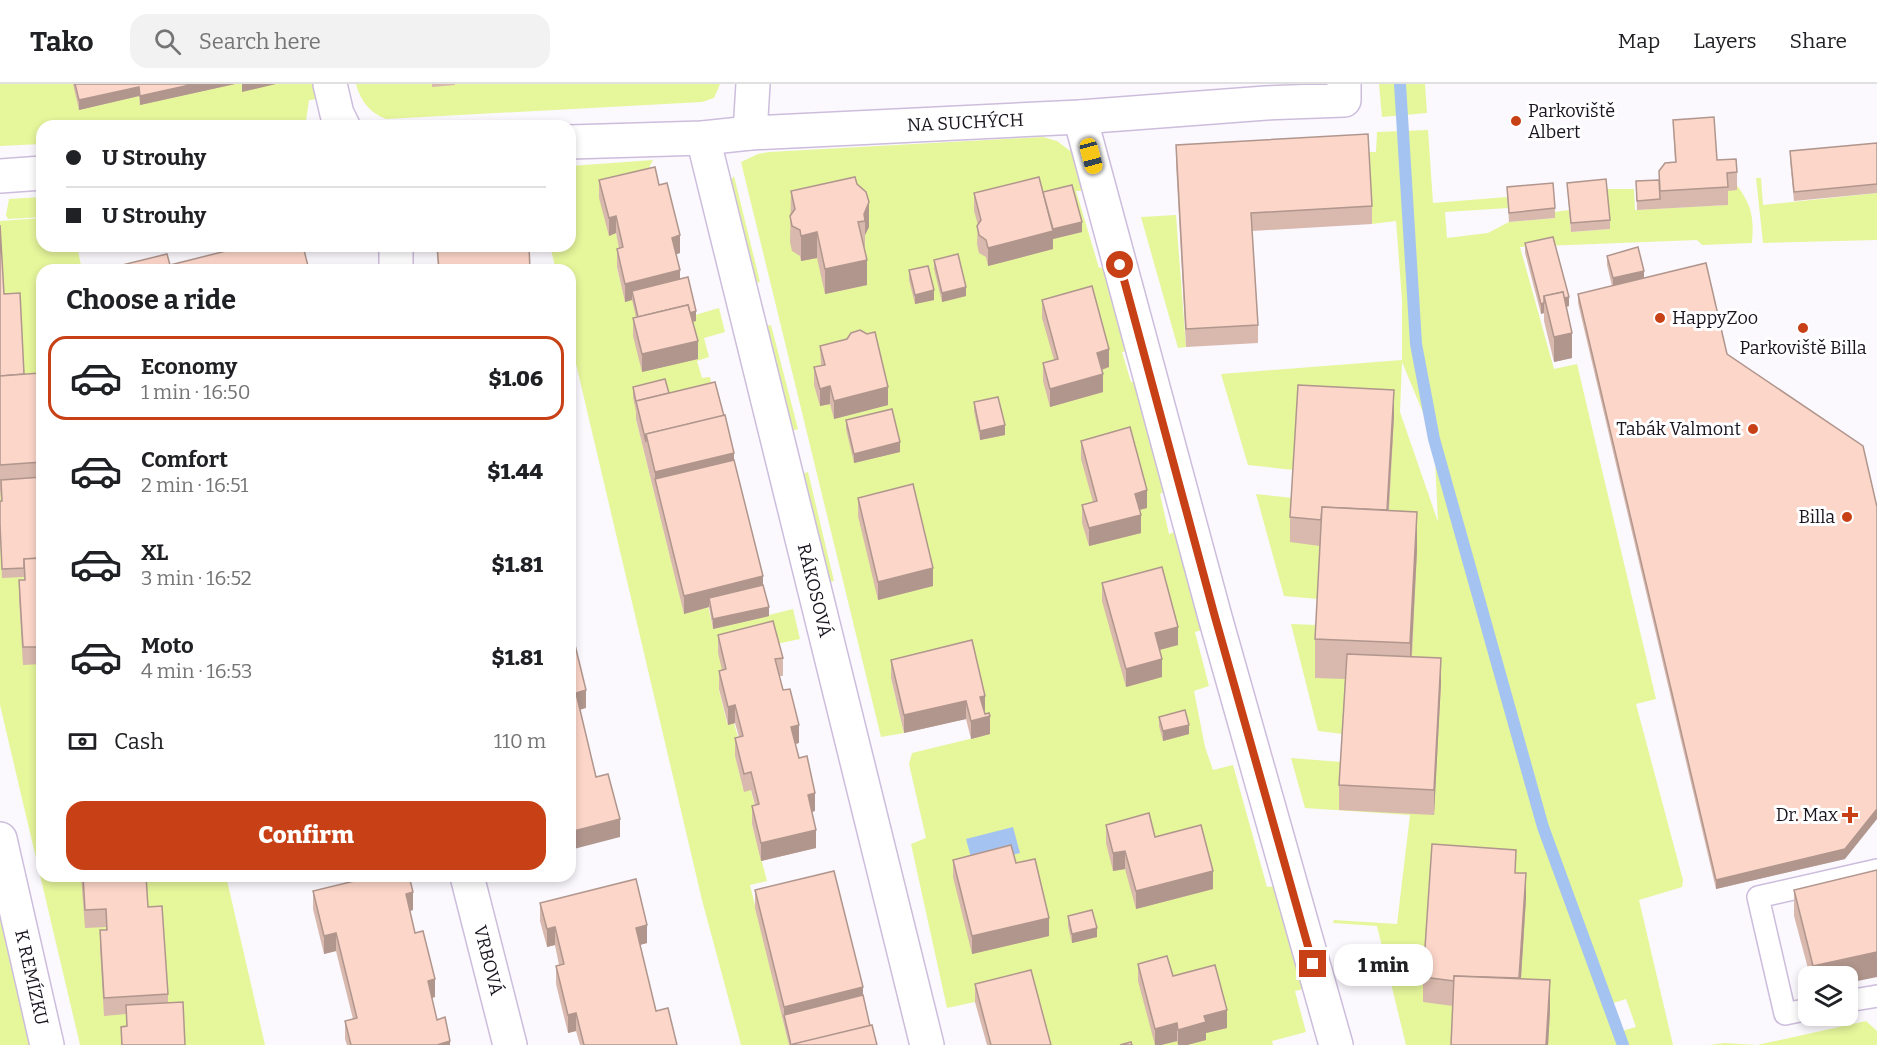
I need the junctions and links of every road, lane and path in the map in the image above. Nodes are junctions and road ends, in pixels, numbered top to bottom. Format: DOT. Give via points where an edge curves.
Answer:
graph roads {
  1 [pos="330,84"];
  2 [pos="753,84"];
  3 [pos="1344,84"];
  4 [pos="1080,117"];
  5 [pos="340,120"];
  6 [pos="750,133"];
  7 [pos="703,138"];
  8 [pos="576,142"];
  9 [pos="36,173"];
  10 [pos="0,176"];
  11 [pos="0,841"];
  12 [pos="1877,870"];
  13 [pos="469,882"];
  14 [pos="1877,996"];
  15 [pos="1858,999"];
  16 [pos="1798,1011"];
  17 [pos="47,1045"];
  18 [pos="510,1045"];
  19 [pos="927,1045"];
  20 [pos="1336,1045"];
  1 -- 5 [label="street"];
  2 -- 6 [label="street"];
  3 -- 4 [label="street, NA SUCHÝCH" via="1344,100"];
  4 -- 6 [label="street, NA SUCHÝCH"];
  4 -- 20 [label="street"];
  6 -- 7 [label="street, NA SUCHÝCH"];
  7 -- 8 [label="street, NA SUCHÝCH"];
  7 -- 19 [label="street, RÁKOSOVÁ"];
  9 -- 10 [label="street"];
  11 -- 17 [label="street, K REMÍZKU"];
  12 -- 16 [label="lane" via="1758,897 1785,1014"];
  13 -- 18 [label="street, VRBOVÁ"];
  14 -- 15 [label="lane"];
}
